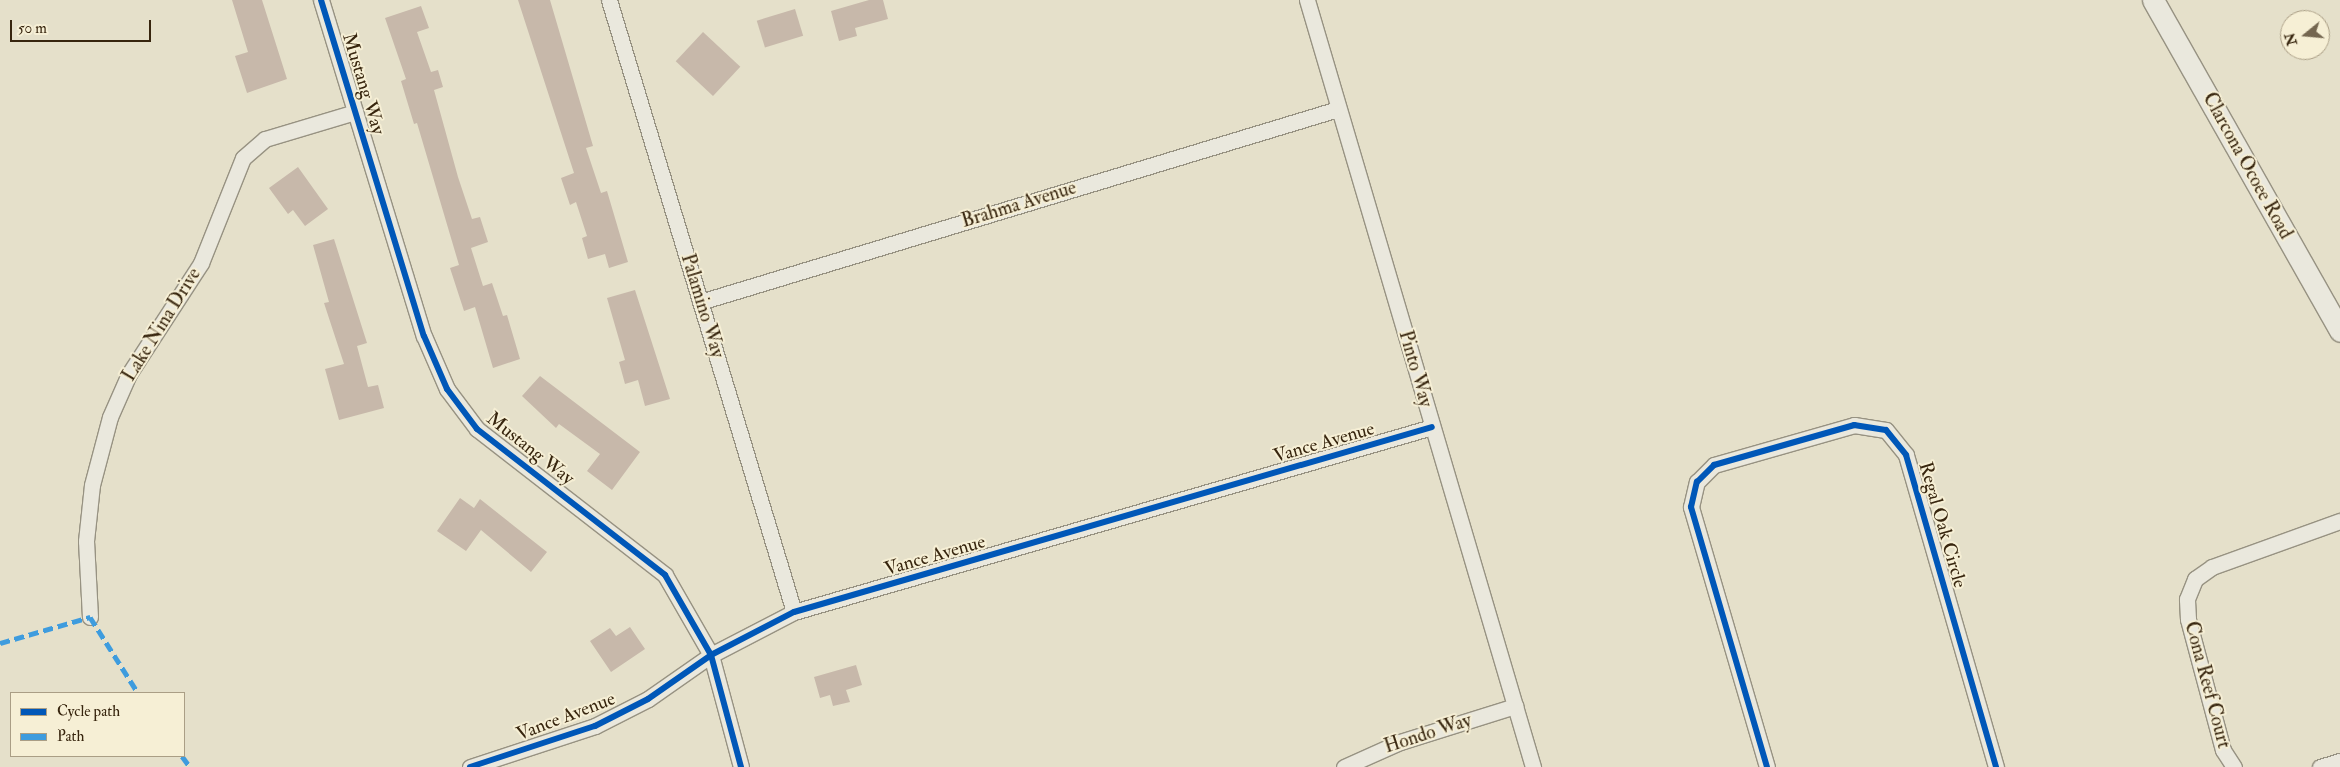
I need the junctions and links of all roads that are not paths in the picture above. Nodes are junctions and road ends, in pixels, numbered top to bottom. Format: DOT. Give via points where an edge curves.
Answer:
graph roads {
  1 [pos="321,0"];
  2 [pos="1307,0"];
  3 [pos="2153,0"];
  4 [pos="614,1"];
  5 [pos="1338,109"];
  6 [pos="355,112"];
  7 [pos="700,302"];
  8 [pos="2340,331"];
  9 [pos="1432,427"];
  10 [pos="2340,521"];
  11 [pos="794,612"];
  12 [pos="90,617"];
  13 [pos="711,655"];
  14 [pos="1514,706"];
  15 [pos="2340,761"];
  16 [pos="470,767"];
  17 [pos="741,767"];
  18 [pos="1344,767"];
  19 [pos="1533,767"];
  20 [pos="1767,767"];
  21 [pos="1996,767"];
  22 [pos="2234,767"];
  23 [pos="2320,767"];
  1 -- 6 [label="street, Mustang Way"];
  2 -- 5 [label="street, Pinto Way"];
  3 -- 8 [label="main road, Clarcona Ocoee Road"];
  4 -- 7 [label="street, Palamino Way"];
  5 -- 7 [label="street, Brahma Avenue"];
  5 -- 9 [label="street, Pinto Way"];
  6 -- 12 [label="street, Lake Nina Drive" via="265,140 243,158 201,263 129,374 110,417 92,485 86,541"];
  6 -- 13 [label="street, Mustang Way" via="424,336 447,389 477,429 664,575"];
  7 -- 11 [label="street, Palamino Way"];
  9 -- 11 [label="street, Vance Avenue"];
  9 -- 14 [label="street, Pinto Way"];
  10 -- 22 [label="street, Cona Reef Court" via="2212,567 2192,586 2187,600 2188,619 2223,750"];
  11 -- 13 [label="street, Vance Avenue"];
  13 -- 16 [label="street, Vance Avenue" via="648,699 594,726"];
  13 -- 17 [label="street, Mustang Way"];
  14 -- 18 [label="street, Hondo Way" via="1400,742"];
  14 -- 19 [label="street, Pinto Way"];
  15 -- 23 [label="street"];
  20 -- 21 [label="street, Regal Oak Circle" via="1691,507 1693,499 1698,482 1714,465 1854,425 1886,430 1906,455"];
}
